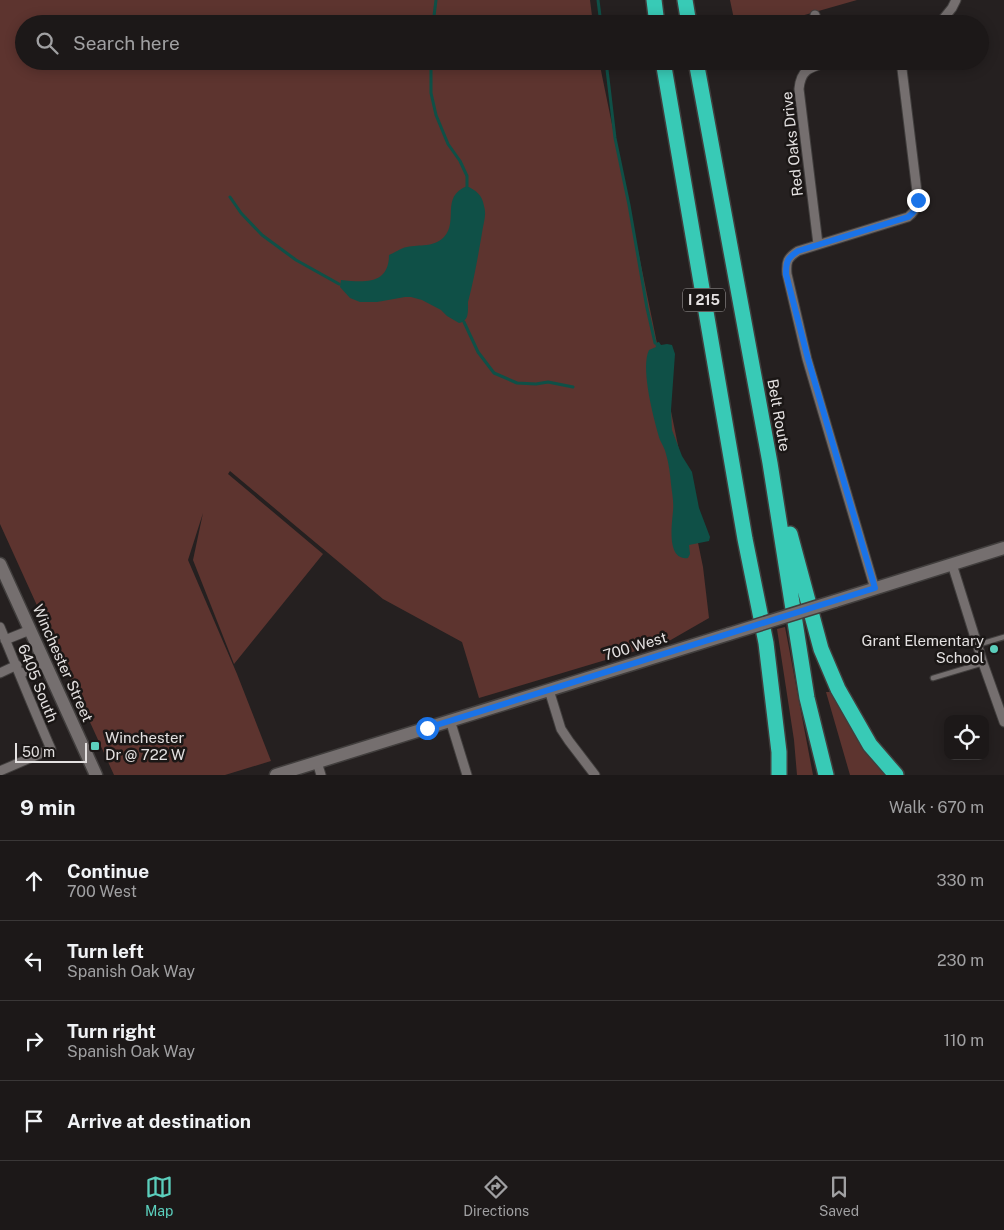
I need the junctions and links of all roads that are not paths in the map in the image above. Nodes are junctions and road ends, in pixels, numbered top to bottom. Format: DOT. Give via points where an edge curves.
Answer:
graph roads {
  1 [pos="654,0"];
  2 [pos="685,0"];
  3 [pos="956,0"];
  4 [pos="656,15"];
  5 [pos="688,15"];
  6 [pos="946,15"];
  7 [pos="665,70"];
  8 [pos="698,70"];
  9 [pos="808,70"];
  10 [pos="902,70"];
  11 [pos="818,244"];
  12 [pos="770,463"];
  13 [pos="1004,548"];
  14 [pos="0,564"];
  15 [pos="952,564"];
  16 [pos="875,588"];
  17 [pos="0,627"];
  18 [pos="30,630"];
  19 [pos="1004,637"];
  20 [pos="6,640"];
  21 [pos="977,645"];
  22 [pos="45,663"];
  23 [pos="983,663"];
  24 [pos="18,670"];
  25 [pos="0,673"];
  26 [pos="934,678"];
  27 [pos="549,690"];
  28 [pos="450,720"];
  29 [pos="1004,722"];
  30 [pos="317,762"];
  31 [pos="0,771"];
  32 [pos="96,775"];
  33 [pos="276,775"];
  34 [pos="321,775"];
  35 [pos="467,775"];
  36 [pos="595,775"];
  37 [pos="777,775"];
  38 [pos="826,775"];
  39 [pos="896,775"];
  1 -- 4 [label="highway"];
  2 -- 5 [label="highway"];
  3 -- 6 [label="street"];
  7 -- 37 [label="highway, I 215" via="743,529 766,643 778,752"];
  8 -- 12 [label="highway, Belt Route / I 215"];
  9 -- 11 [label="street, Red Oaks Drive" via="800,80 799,89"];
  10 -- 11 [label="street" via="917,207 908,217"];
  11 -- 16 [label="street" via="791,256 787,261 786,274"];
  12 -- 38 [label="highway, Belt Route / I 215" via="807,698"];
  12 -- 39 [label="highway" via="821,649 838,689 870,745"];
  13 -- 15 [label="main road, 700 West"];
  14 -- 18 [label="main road, Winchester Street"];
  15 -- 16 [label="main road, 700 West"];
  15 -- 21 [label="street"];
  16 -- 27 [label="main road, 700 West, bridge"];
  17 -- 20 [label="street, 6405 South"];
  18 -- 20 [label="street"];
  18 -- 22 [label="main road, Winchester Street"];
  19 -- 21 [label="lane"];
  20 -- 24 [label="street, 6405 South"];
  21 -- 23 [label="street"];
  22 -- 24 [label="street"];
  22 -- 32 [label="main road, Winchester Street"];
  23 -- 26 [label="lane"];
  23 -- 29 [label="street"];
  24 -- 25 [label="street"];
  24 -- 31 [label="street, 6405 South" via="51,749"];
  27 -- 28 [label="main road, 700 West"];
  27 -- 36 [label="street" via="561,729"];
  28 -- 30 [label="main road, 700 West"];
  28 -- 35 [label="street"];
  30 -- 33 [label="main road, 700 West"];
  30 -- 34 [label="street"];
}
